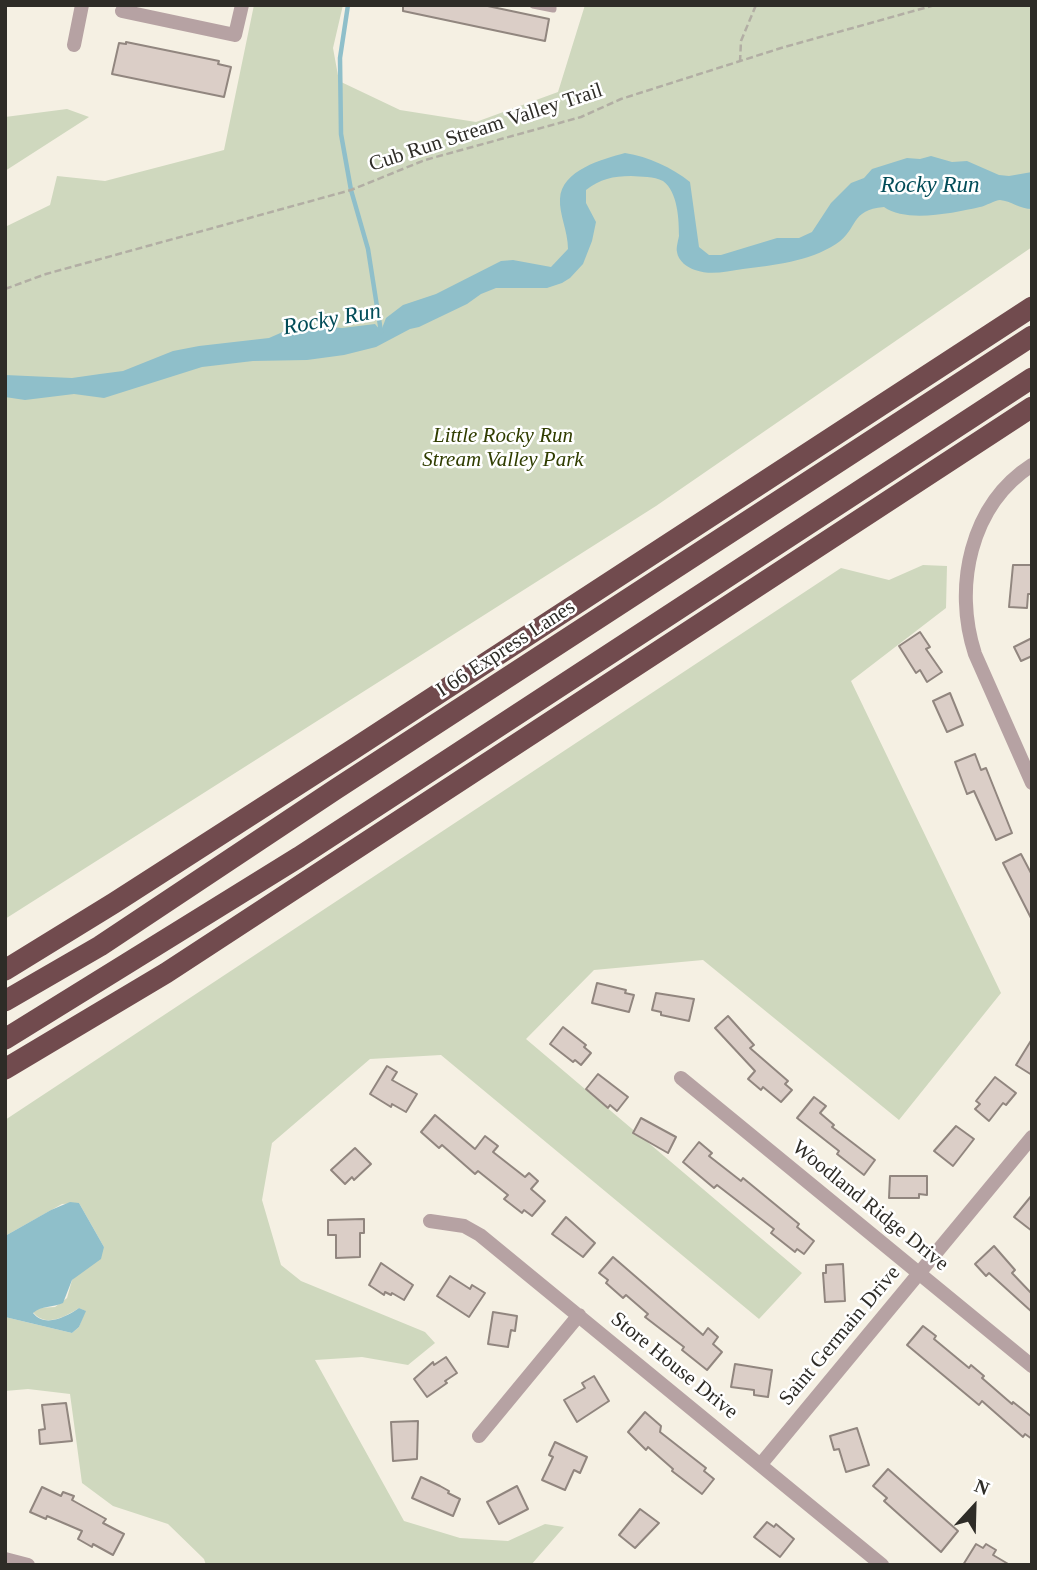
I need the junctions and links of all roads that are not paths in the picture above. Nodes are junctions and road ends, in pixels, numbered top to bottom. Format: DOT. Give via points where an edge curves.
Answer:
graph roads {
  1 [pos="82,5"];
  2 [pos="242,5"];
  3 [pos="533,5"];
  4 [pos="553,5"];
  5 [pos="122,11"];
  6 [pos="74,45"];
  7 [pos="1032,307"];
  8 [pos="1032,336"];
  9 [pos="1032,378"];
  10 [pos="1032,407"];
  11 [pos="1032,465"];
  12 [pos="1032,783"];
  13 [pos="5,970"];
  14 [pos="5,1001"];
  15 [pos="5,1039"];
  16 [pos="5,1069"];
  17 [pos="681,1078"];
  18 [pos="1032,1137"];
  19 [pos="430,1221"];
  20 [pos="919,1273"];
  21 [pos="579,1315"];
  22 [pos="1032,1366"];
  23 [pos="479,1436"];
  24 [pos="761,1464"];
  25 [pos="5,1559"];
  26 [pos="28,1565"];
  27 [pos="882,1565"];
  1 -- 6 [label="street"];
  2 -- 5 [label="street" via="235,35"];
  3 -- 4 [label="lane" via="552,9"];
  7 -- 13 [label="highway"];
  8 -- 14 [label="highway, I 66 Express Lanes" via="100,946"];
  9 -- 15 [label="highway" via="299,857"];
  10 -- 16 [label="highway" via="178,965"];
  11 -- 12 [label="street" via="1000,494 980,526 965,579 969,636"];
  17 -- 20 [label="street, Woodland Ridge Drive"];
  18 -- 20 [label="street, Saint Germain Drive"];
  19 -- 21 [label="street, Store House Drive" via="464,1226 480,1234"];
  20 -- 22 [label="street, Woodland Ridge Drive"];
  20 -- 24 [label="street, Saint Germain Drive"];
  21 -- 23 [label="street"];
  21 -- 24 [label="street, Store House Drive"];
  24 -- 27 [label="street, Store House Drive"];
  25 -- 26 [label="street"];
}
